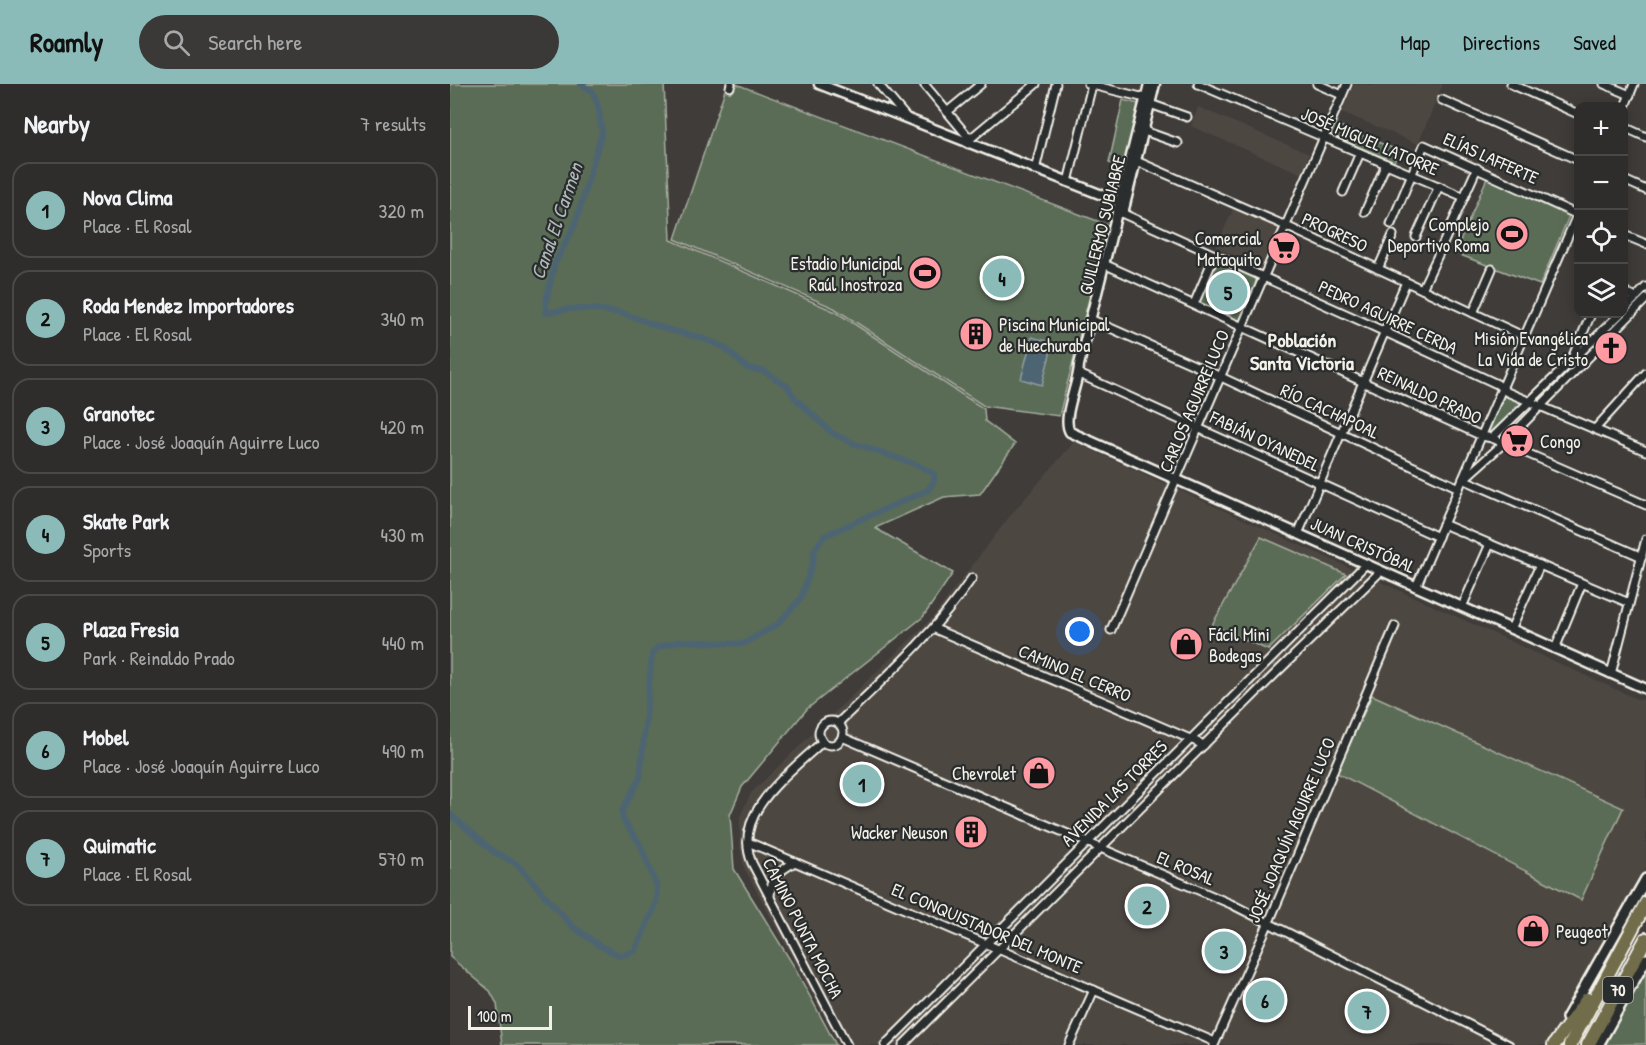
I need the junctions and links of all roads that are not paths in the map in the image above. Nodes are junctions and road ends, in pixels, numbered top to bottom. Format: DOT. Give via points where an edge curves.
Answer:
graph roads {
  1 [pos="819,84"];
  2 [pos="878,84"];
  3 [pos="925,84"];
  4 [pos="981,84"];
  5 [pos="1036,84"];
  6 [pos="1056,84"];
  7 [pos="1149,84"];
  8 [pos="1155,84"];
  9 [pos="1198,84"];
  10 [pos="1317,84"];
  11 [pos="1347,84"];
  12 [pos="1513,84"];
  13 [pos="1604,84"];
  14 [pos="1634,84"];
  15 [pos="1090,85"];
  16 [pos="1342,95"];
  17 [pos="1629,95"];
  18 [pos="1442,100"];
  19 [pos="1148,101"];
  20 [pos="1626,102"];
  21 [pos="947,112"];
  22 [pos="1574,112"];
  23 [pos="1187,117"];
  24 [pos="907,119"];
  25 [pos="1628,129"];
  26 [pos="1144,131"];
  27 [pos="1324,137"];
  28 [pos="1646,137"];
  29 [pos="969,141"];
  30 [pos="1178,143"];
  31 [pos="1360,153"];
  32 [pos="1574,158"];
  33 [pos="1133,160"];
  34 [pos="1386,164"];
  35 [pos="1477,168"];
  36 [pos="1035,170"];
  37 [pos="1412,175"];
  38 [pos="1068,182"];
  39 [pos="1628,182"];
  40 [pos="1439,186"];
  41 [pos="1646,190"];
  42 [pos="1342,192"];
  43 [pos="1464,197"];
  44 [pos="1121,208"];
  45 [pos="1365,212"];
  46 [pos="1574,212"];
  47 [pos="1574,223"];
  48 [pos="1391,224"];
  49 [pos="1286,226"];
  50 [pos="1393,235"];
  51 [pos="1416,237"];
  52 [pos="1628,237"];
  53 [pos="1646,244"];
  54 [pos="1215,255"];
  55 [pos="1107,265"];
  56 [pos="1378,269"];
  57 [pos="1492,269"];
  58 [pos="1264,276"];
  59 [pos="1406,282"];
  60 [pos="1646,287"];
  61 [pos="1422,289"];
  62 [pos="1628,294"];
  63 [pos="1636,298"];
  64 [pos="1646,299"];
  65 [pos="1194,304"];
  66 [pos="1628,305"];
  67 [pos="1473,313"];
  68 [pos="1589,318"];
  69 [pos="1616,318"];
  70 [pos="1093,320"];
  71 [pos="1242,326"];
  72 [pos="1385,331"];
  73 [pos="1525,337"];
  74 [pos="1571,361"];
  75 [pos="1646,373"];
  76 [pos="1079,374"];
  77 [pos="1221,377"];
  78 [pos="1364,381"];
  79 [pos="1503,388"];
  80 [pos="1530,401"];
  81 [pos="1540,406"];
  82 [pos="1199,427"];
  83 [pos="1068,429"];
  84 [pos="1594,429"];
  85 [pos="1341,433"];
  86 [pos="1482,436"];
  87 [pos="1492,438"];
  88 [pos="1504,443"];
  89 [pos="1646,451"];
  90 [pos="1177,479"];
  91 [pos="1463,479"];
  92 [pos="1320,483"];
  93 [pos="1459,488"];
  94 [pos="1646,505"];
  95 [pos="1443,524"];
  96 [pos="1298,534"];
  97 [pos="1438,537"];
  98 [pos="1646,539"];
  99 [pos="1490,544"];
  100 [pos="1641,556"];
  101 [pos="1366,564"];
  102 [pos="1540,565"];
  103 [pos="1381,571"];
  104 [pos="972,578"];
  105 [pos="1582,583"];
  106 [pos="1416,587"];
  107 [pos="1629,603"];
  108 [pos="1462,608"];
  109 [pos="1395,626"];
  110 [pos="934,629"];
  111 [pos="1111,630"];
  112 [pos="1511,630"];
  113 [pos="1555,649"];
  114 [pos="1266,663"];
  115 [pos="1276,673"];
  116 [pos="1611,674"];
  117 [pos="1248,682"];
  118 [pos="1646,689"];
  119 [pos="1245,704"];
  120 [pos="838,723"];
  121 [pos="842,738"];
  122 [pos="1190,739"];
  123 [pos="822,742"];
  124 [pos="1204,745"];
  125 [pos="748,842"];
  126 [pos="1087,842"];
  127 [pos="1100,848"];
  128 [pos="795,862"];
  129 [pos="1646,879"];
  130 [pos="770,896"];
  131 [pos="1646,903"];
  132 [pos="1269,922"];
  133 [pos="1646,939"];
  134 [pos="985,944"];
  135 [pos="999,949"];
  136 [pos="1615,958"];
  137 [pos="1646,959"];
  138 [pos="1094,990"];
  139 [pos="1592,1043"];
  140 [pos="1214,1044"];
  141 [pos="847,1045"];
  142 [pos="885,1045"];
  143 [pos="903,1045"];
  144 [pos="1069,1045"];
  145 [pos="1509,1045"];
  146 [pos="1554,1045"];
  147 [pos="1570,1045"];
  1 -- 24 [label="street"];
  2 -- 24 [label="street"];
  3 -- 21 [label="street"];
  4 -- 21 [label="street"];
  5 -- 29 [label="street"];
  6 -- 36 [label="street"];
  7 -- 19 [label="street, GUILLERMO SUBIABRE"];
  8 -- 19 [label="street, GUILLERMO SUBIABRE"];
  9 -- 27 [label="street, JOSÉ MIGUEL LATORRE"];
  10 -- 16 [label="street"];
  11 -- 16 [label="street, CARLOS AGUIRRE LUCO"];
  12 -- 22 [label="street"];
  13 -- 17 [label="street"];
  14 -- 17 [label="street"];
  15 -- 19 [label="street"];
  15 -- 38 [label="street"];
  16 -- 27 [label="street, CARLOS AGUIRRE LUCO"];
  17 -- 20 [label="street"];
  18 -- 32 [label="street"];
  19 -- 23 [label="street"];
  19 -- 26 [label="street, GUILLERMO SUBIABRE"];
  19 -- 33 [label="street, GUILLERMO SUBIABRE"];
  21 -- 29 [label="street"];
  24 -- 29 [label="street"];
  25 -- 28 [label="street"];
  26 -- 30 [label="street"];
  26 -- 33 [label="street, GUILLERMO SUBIABRE"];
  27 -- 31 [label="street, JOSÉ MIGUEL LATORRE"];
  27 -- 49 [label="street, CARLOS AGUIRRE LUCO"];
  29 -- 36 [label="street"];
  31 -- 34 [label="street, JOSÉ MIGUEL LATORRE"];
  31 -- 42 [label="street"];
  33 -- 44 [label="street, GUILLERMO SUBIABRE"];
  33 -- 49 [label="street, PROGRESO"];
  34 -- 37 [label="street, JOSÉ MIGUEL LATORRE"];
  34 -- 45 [label="street"];
  35 -- 37 [label="street, ELÍAS LAFFERTE" via="1424,145"];
  35 -- 43 [label="street"];
  35 -- 46 [label="street, ELÍAS LAFFERTE"];
  36 -- 38 [label="street"];
  37 -- 40 [label="street, JOSÉ MIGUEL LATORRE"];
  37 -- 48 [label="street"];
  38 -- 44 [label="street"];
  39 -- 41 [label="street"];
  40 -- 43 [label="street, JOSÉ MIGUEL LATORRE"];
  40 -- 51 [label="street"];
  43 -- 61 [label="street"];
  44 -- 54 [label="street, PEDRO AGUIRRE CERDA"];
  44 -- 55 [label="street, GUILLERMO SUBIABRE"];
  47 -- 73 [label="street"];
  49 -- 56 [label="street, PROGRESO"];
  49 -- 58 [label="street, CARLOS AGUIRRE LUCO"];
  50 -- 56 [label="street"];
  52 -- 53 [label="street"];
  54 -- 58 [label="street, PEDRO AGUIRRE CERDA"];
  54 -- 65 [label="street"];
  55 -- 65 [label="street, REINALDO PRADO"];
  55 -- 70 [label="street, GUILLERMO SUBIABRE"];
  56 -- 59 [label="street, PROGRESO"];
  57 -- 67 [label="street"];
  58 -- 71 [label="street, CARLOS AGUIRRE LUCO"];
  58 -- 72 [label="street, PEDRO AGUIRRE CERDA"];
  59 -- 61 [label="street, PROGRESO"];
  59 -- 72 [label="street"];
  60 -- 63 [label="street"];
  61 -- 67 [label="street, PROGRESO"];
  62 -- 63 [label="street"];
  63 -- 66 [label="street"];
  64 -- 81 [label="street"];
  65 -- 71 [label="street, REINALDO PRADO"];
  67 -- 73 [label="street, PROGRESO"];
  68 -- 74 [label="street"];
  69 -- 74 [label="street"];
  70 -- 76 [label="street, GUILLERMO SUBIABRE"];
  70 -- 77 [label="street, RÍO CACHAPOAL"];
  71 -- 77 [label="street, CARLOS AGUIRRE LUCO"];
  71 -- 78 [label="street, REINALDO PRADO"];
  72 -- 78 [label="street"];
  72 -- 79 [label="street, PEDRO AGUIRRE CERDA"];
  73 -- 79 [label="street"];
  74 -- 80 [label="street"];
  75 -- 84 [label="street"];
  76 -- 82 [label="street, FABIÁN OYANEDEL"];
  76 -- 83 [label="street, GUILLERMO SUBIABRE"];
  77 -- 82 [label="street, CARLOS AGUIRRE LUCO"];
  77 -- 85 [label="street, RÍO CACHAPOAL"];
  78 -- 85 [label="street"];
  78 -- 86 [label="street, REINALDO PRADO"];
  79 -- 80 [label="street, PEDRO AGUIRRE CERDA"];
  79 -- 86 [label="street"];
  80 -- 81 [label="street, PEDRO AGUIRRE CERDA"];
  80 -- 87 [label="street"];
  81 -- 84 [label="street, PEDRO AGUIRRE CERDA"];
  81 -- 88 [label="street"];
  82 -- 90 [label="street, CARLOS AGUIRRE LUCO"];
  82 -- 92 [label="street, FABIÁN OYANEDEL"];
  83 -- 90 [label="street, JUAN CRISTÓBAL"];
  84 -- 89 [label="street, PEDRO AGUIRRE CERDA"];
  85 -- 92 [label="street"];
  85 -- 93 [label="street, RÍO CACHAPOAL"];
  86 -- 87 [label="street, REINALDO PRADO"];
  86 -- 91 [label="street"];
  87 -- 88 [label="street, REINALDO PRADO"];
  88 -- 91 [label="street"];
  88 -- 94 [label="street, REINALDO PRADO"];
  90 -- 96 [label="street, JUAN CRISTÓBAL"];
  90 -- 111 [label="street, CARLOS AGUIRRE LUCO"];
  91 -- 93 [label="street"];
  91 -- 100 [label="street"];
  92 -- 96 [label="street"];
  92 -- 97 [label="street, FABIÁN OYANEDEL"];
  93 -- 95 [label="street"];
  95 -- 97 [label="street"];
  95 -- 99 [label="street"];
  96 -- 101 [label="street, JUAN CRISTÓBAL"];
  97 -- 106 [label="street"];
  98 -- 100 [label="street"];
  99 -- 102 [label="street"];
  99 -- 108 [label="street"];
  100 -- 107 [label="street"];
  101 -- 103 [label="street, JUAN CRISTÓBAL"];
  101 -- 114 [label="street, AVENIDA LAS TORRES"];
  102 -- 105 [label="street"];
  102 -- 112 [label="street"];
  103 -- 106 [label="street, JUAN CRISTÓBAL"];
  103 -- 115 [label="street, AVENIDA LAS TORRES"];
  104 -- 110 [label="street"];
  105 -- 107 [label="street"];
  105 -- 113 [label="street"];
  106 -- 108 [label="street, JUAN CRISTÓBAL"];
  107 -- 116 [label="street"];
  108 -- 112 [label="street, JUAN CRISTÓBAL"];
  109 -- 132 [label="street, JOSÉ JOAQUÍN AGUIRRE LUCO"];
  110 -- 120 [label="street"];
  110 -- 122 [label="street, CAMINO EL CERRO"];
  112 -- 113 [label="street, JUAN CRISTÓBAL"];
  113 -- 116 [label="street, JUAN CRISTÓBAL"];
  114 -- 115 [label="street"];
  114 -- 117 [label="street, AVENIDA LAS TORRES"];
  115 -- 119 [label="street, AVENIDA LAS TORRES"];
  116 -- 118 [label="street, JUAN CRISTÓBAL"];
  117 -- 119 [label="street" via="1251,690"];
  117 -- 122 [label="street, AVENIDA LAS TORRES"];
  119 -- 124 [label="street, AVENIDA LAS TORRES"];
  120 -- 121 [label="street" via="843,730"];
  120 -- 123 [label="street" via="831,721 820,727 818,735"];
  121 -- 123 [label="street" via="833,745"];
  121 -- 126 [label="street, EL ROSAL"];
  122 -- 124 [label="street, CAMINO EL CERRO"];
  122 -- 126 [label="street, AVENIDA LAS TORRES"];
  123 -- 125 [label="street, CAMINO PUNTA MOCHA" via="760,802 752,818"];
  124 -- 127 [label="street, AVENIDA LAS TORRES"];
  125 -- 128 [label="street, EL CONQUISTADOR DEL MONTE"];
  125 -- 130 [label="street, CAMINO PUNTA MOCHA" via="750,857"];
  126 -- 127 [label="street, EL ROSAL"];
  126 -- 134 [label="street, AVENIDA LAS TORRES"];
  127 -- 132 [label="street, EL ROSAL"];
  127 -- 135 [label="street, AVENIDA LAS TORRES"];
  128 -- 130 [label="street" via="776,874"];
  128 -- 134 [label="street, EL CONQUISTADOR DEL MONTE"];
  129 -- 146 [label="main road"];
  130 -- 141 [label="street, CAMINO PUNTA MOCHA"];
  131 -- 136 [label="highway, 70"];
  132 -- 140 [label="street, JOSÉ JOAQUÍN AGUIRRE LUCO"];
  132 -- 145 [label="street, EL ROSAL"];
  133 -- 139 [label="highway, 70"];
  134 -- 135 [label="street, EL CONQUISTADOR DEL MONTE"];
  134 -- 142 [label="street, AVENIDA LAS TORRES"];
  135 -- 138 [label="street, EL CONQUISTADOR DEL MONTE"];
  135 -- 143 [label="street, AVENIDA LAS TORRES"];
  136 -- 146 [label="highway"];
  136 -- 147 [label="highway, 70"];
  137 -- 139 [label="main road"];
  138 -- 140 [label="street, EL CONQUISTADOR DEL MONTE"];
  138 -- 144 [label="street"];
}
